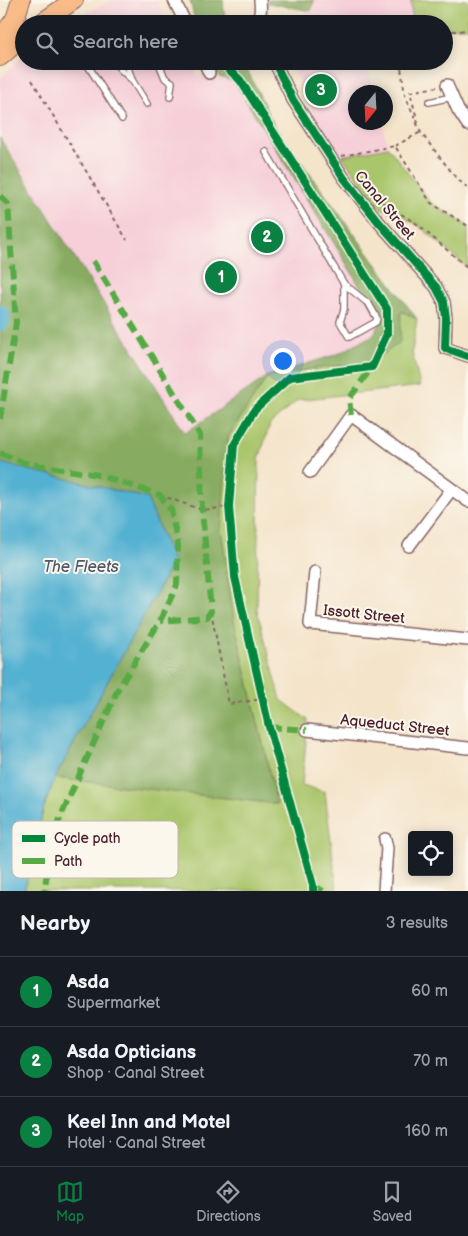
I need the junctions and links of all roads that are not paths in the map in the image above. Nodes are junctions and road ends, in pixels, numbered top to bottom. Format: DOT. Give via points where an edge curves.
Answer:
graph roads {
  1 [pos="74,0"];
  2 [pos="174,0"];
  3 [pos="260,0"];
  4 [pos="18,7"];
  5 [pos="54,15"];
  6 [pos="182,15"];
  7 [pos="260,15"];
  8 [pos="0,39"];
  9 [pos="15,44"];
  10 [pos="0,57"];
  11 [pos="92,70"];
  12 [pos="121,70"];
  13 [pos="129,70"];
  14 [pos="162,70"];
  15 [pos="208,70"];
  16 [pos="278,70"];
  17 [pos="209,73"];
  18 [pos="132,80"];
  19 [pos="447,85"];
  20 [pos="170,97"];
  21 [pos="452,97"];
  22 [pos="429,102"];
  23 [pos="147,104"];
  24 [pos="122,119"];
  25 [pos="468,125"];
  26 [pos="266,152"];
  27 [pos="344,284"];
  28 [pos="468,356"];
  29 [pos="310,472"];
  30 [pos="451,490"];
  31 [pos="468,501"];
  32 [pos="409,546"];
  33 [pos="315,572"];
  34 [pos="468,640"];
  35 [pos="314,735"];
  36 [pos="468,748"];
  37 [pos="384,839"];
  38 [pos="384,891"];
  1 -- 5 [label="main road"];
  2 -- 6 [label="street"];
  3 -- 7 [label="street"];
  4 -- 8 [label="main road"];
  9 -- 10 [label="main road"];
  11 -- 24 [label="lane"];
  12 -- 18 [label="lane"];
  13 -- 18 [label="lane"];
  14 -- 20 [label="lane" via="165,78 172,82"];
  15 -- 17 [label="street"];
  16 -- 28 [label="street, Canal Street" via="293,100 344,178 436,287 444,302 445,348"];
  18 -- 23 [label="lane"];
  19 -- 21 [label="street"];
  21 -- 22 [label="lane"];
  21 -- 25 [label="street"];
  26 -- 27 [label="lane"];
  27 -- 27 [label="lane" via="369,304 377,318 376,322 349,337 340,322 344,309"];
  29 -- 30 [label="street" via="351,415"];
  30 -- 31 [label="street"];
  30 -- 32 [label="street"];
  33 -- 34 [label="street, Issott Street" via="310,624"];
  35 -- 36 [label="street, Aqueduct Street"];
  37 -- 38 [label="street" via="387,848"];
}
